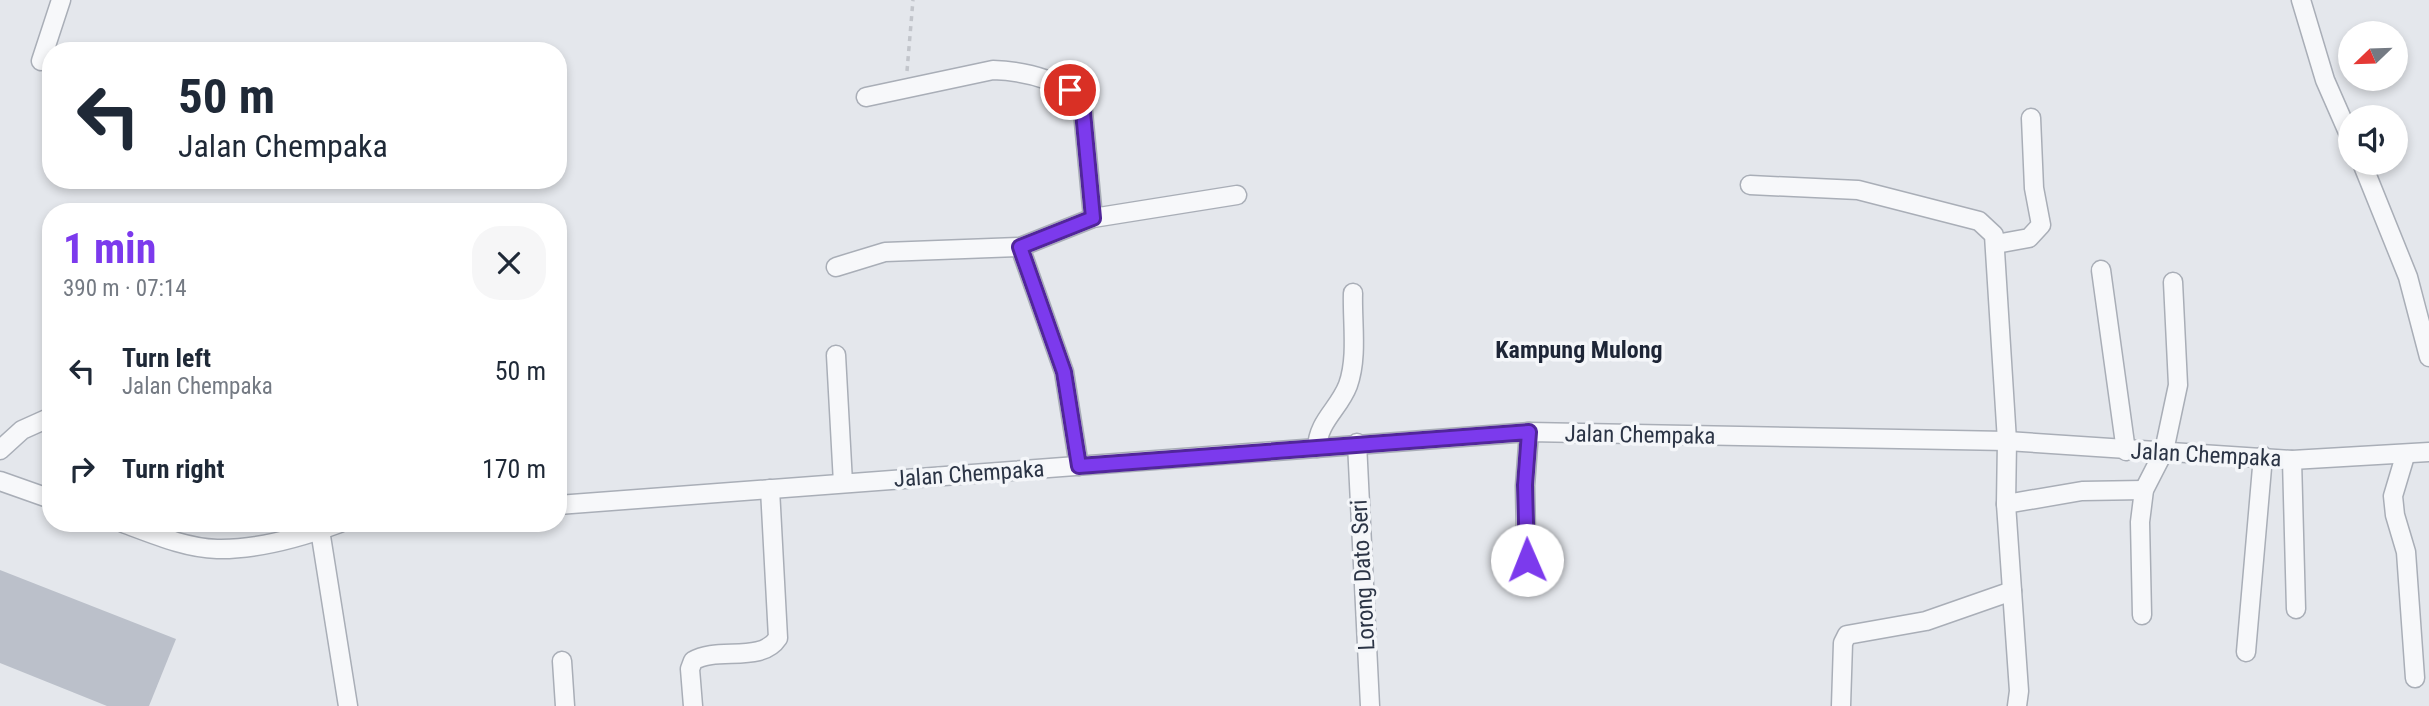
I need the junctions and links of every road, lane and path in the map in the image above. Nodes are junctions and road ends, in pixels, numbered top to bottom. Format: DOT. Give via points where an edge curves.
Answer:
graph roads {
  1 [pos="61,0"];
  2 [pos="913,0"];
  3 [pos="2301,0"];
  4 [pos="47,42"];
  5 [pos="42,58"];
  6 [pos="41,61"];
  7 [pos="910,87"];
  8 [pos="866,97"];
  9 [pos="2338,110"];
  10 [pos="2031,118"];
  11 [pos="2367,175"];
  12 [pos="1750,185"];
  13 [pos="1237,195"];
  14 [pos="1093,218"];
  15 [pos="1996,244"];
  16 [pos="1020,247"];
  17 [pos="836,267"];
  18 [pos="2101,270"];
  19 [pos="2173,282"];
  20 [pos="1353,293"];
  21 [pos="836,355"];
  22 [pos="2429,356"];
  23 [pos="42,421"];
  24 [pos="1529,432"];
  25 [pos="2007,441"];
  26 [pos="1357,443"];
  27 [pos="1318,448"];
  28 [pos="0,450"];
  29 [pos="2126,451"];
  30 [pos="2164,451"];
  31 [pos="2429,452"];
  32 [pos="2263,456"];
  33 [pos="2405,456"];
  34 [pos="2292,460"];
  35 [pos="1079,466"];
  36 [pos="0,481"];
  37 [pos="843,484"];
  38 [pos="770,489"];
  39 [pos="2144,490"];
  40 [pos="42,496"];
  41 [pos="567,504"];
  42 [pos="2006,504"];
  43 [pos="150,532"];
  44 [pos="311,532"];
  45 [pos="320,532"];
  46 [pos="1527,585"];
  47 [pos="2012,590"];
  48 [pos="2296,609"];
  49 [pos="2142,615"];
  50 [pos="2246,652"];
  51 [pos="562,660"];
  52 [pos="2415,678"];
  53 [pos="348,706"];
  54 [pos="565,706"];
  55 [pos="692,706"];
  56 [pos="1370,706"];
  57 [pos="1841,706"];
  58 [pos="2017,706"];
  1 -- 4 [label="street"];
  2 -- 7 [label="path" via="907,72"];
  3 -- 9 [label="street"];
  5 -- 6 [label="street"];
  7 -- 8 [label="street"];
  7 -- 14 [label="street" via="993,70 1070,90 1083,112"];
  10 -- 15 [label="street" via="2040,225 2029,238"];
  11 -- 22 [label="street" via="2408,277"];
  12 -- 15 [label="street" via="1858,190 1979,221 1994,234"];
  13 -- 14 [label="street"];
  14 -- 16 [label="street"];
  15 -- 25 [label="street"];
  16 -- 17 [label="street" via="885,252"];
  16 -- 35 [label="street" via="1064,372"];
  18 -- 29 [label="street"];
  19 -- 30 [label="street" via="2178,385"];
  20 -- 27 [label="street" via="1352,370 1338,405 1318,433"];
  21 -- 37 [label="street"];
  23 -- 28 [label="street"];
  24 -- 25 [label="street, Jalan Chempaka"];
  24 -- 26 [label="street, Jalan Chempaka"];
  24 -- 46 [label="street"];
  25 -- 29 [label="street, Jalan Chempaka"];
  25 -- 42 [label="street"];
  26 -- 27 [label="street, Jalan Chempaka"];
  26 -- 56 [label="street, Lorong Dato Seri"];
  27 -- 35 [label="street, Jalan Chempaka"];
  29 -- 30 [label="street, Jalan Chempaka"];
  30 -- 32 [label="street, Jalan Chempaka"];
  30 -- 39 [label="street"];
  31 -- 33 [label="street, Jalan Chempaka"];
  32 -- 34 [label="street, Jalan Chempaka"];
  32 -- 50 [label="street"];
  33 -- 34 [label="street, Jalan Chempaka"];
  33 -- 52 [label="street" via="2393,496 2406,552"];
  34 -- 48 [label="street"];
  35 -- 37 [label="street, Jalan Chempaka"];
  36 -- 40 [label="street"];
  37 -- 38 [label="street, Jalan Chempaka"];
  38 -- 41 [label="street, Jalan Chempaka"];
  38 -- 55 [label="street" via="778,638 763,649 707,655 693,661"];
  39 -- 42 [label="street" via="2082,491"];
  39 -- 49 [label="street"];
  42 -- 47 [label="street"];
  43 -- 44 [label="street" via="217,549"];
  45 -- 53 [label="street"];
  47 -- 57 [label="street" via="1926,621 1847,635"];
  47 -- 58 [label="street"];
  51 -- 54 [label="street"];
}
